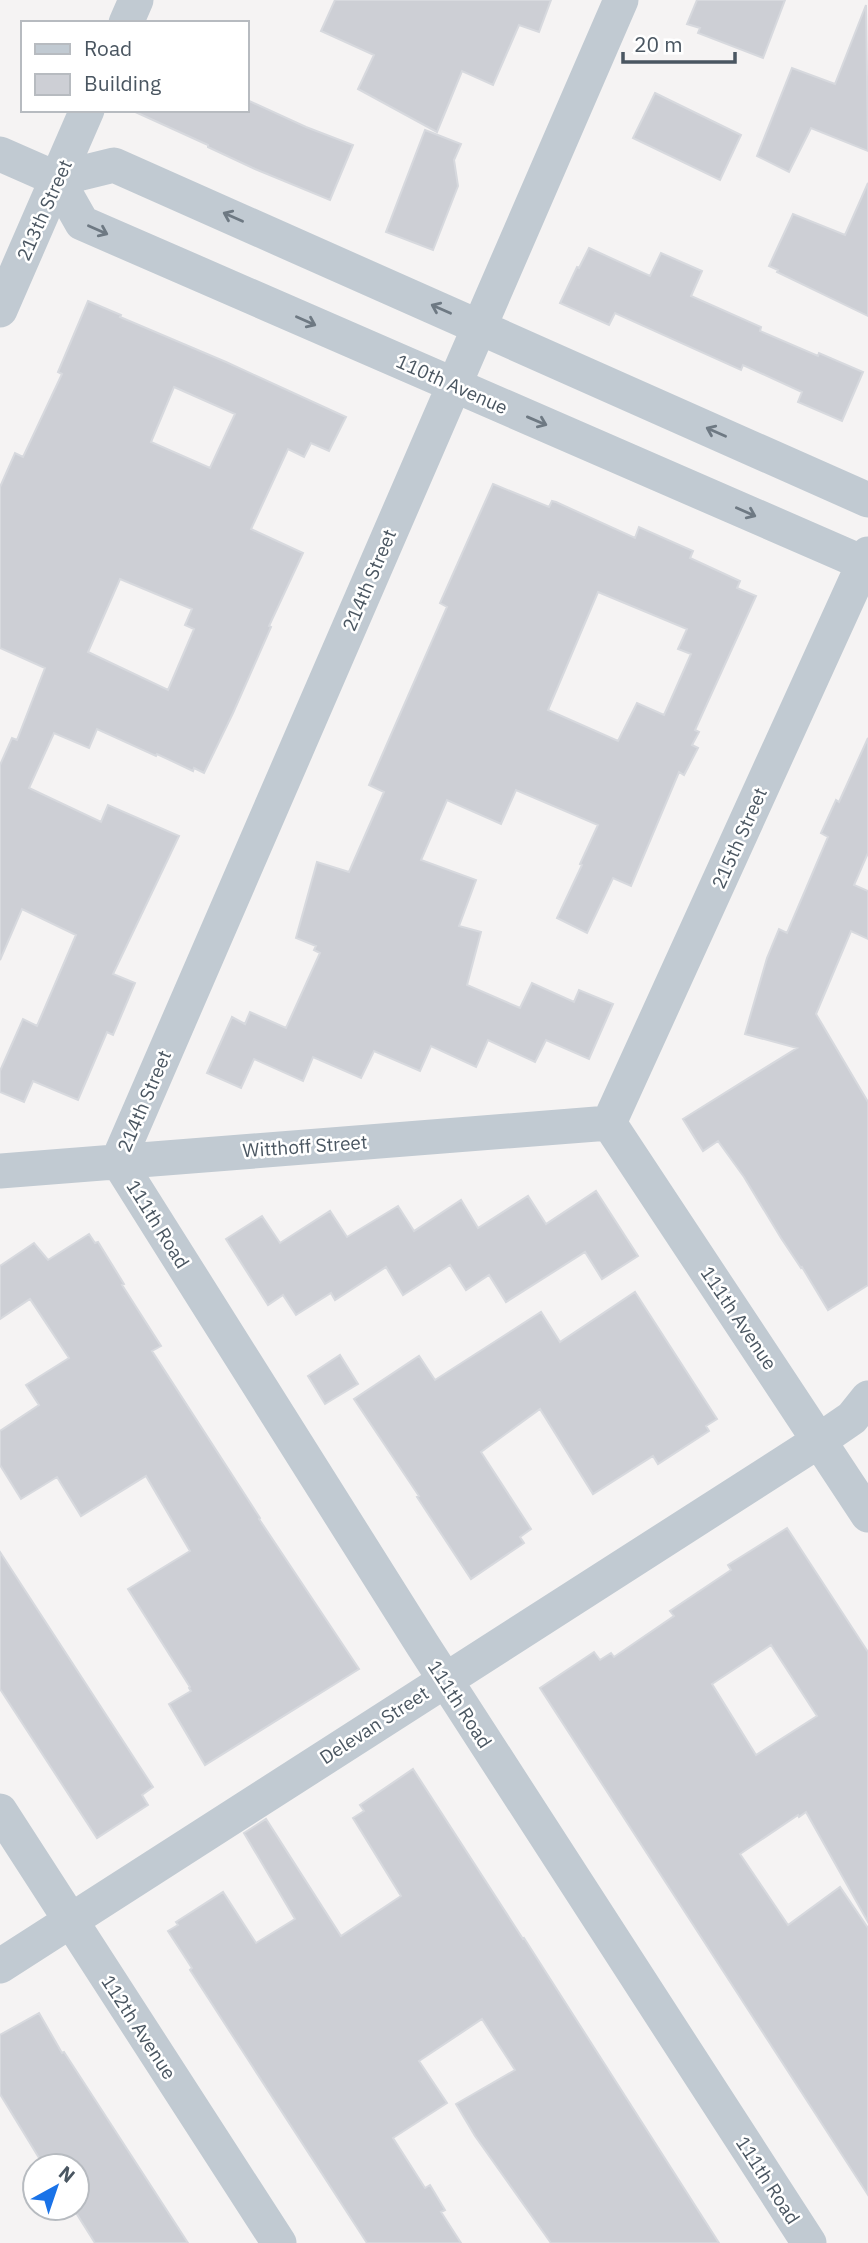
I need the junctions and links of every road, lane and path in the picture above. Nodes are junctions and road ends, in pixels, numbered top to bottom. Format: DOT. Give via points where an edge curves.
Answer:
graph roads {
  1 [pos="136,0"];
  2 [pos="621,0"];
  3 [pos="127,21"];
  4 [pos="86,112"];
  5 [pos="0,154"];
  6 [pos="57,179"];
  7 [pos="0,310"];
  8 [pos="478,326"];
  9 [pos="454,385"];
  10 [pos="868,500"];
  11 [pos="867,561"];
  12 [pos="610,1123"];
  13 [pos="118,1161"];
  14 [pos="0,1171"];
  15 [pos="868,1398"];
  16 [pos="820,1440"];
  17 [pos="868,1515"];
  18 [pos="445,1679"];
  19 [pos="0,1811"];
  20 [pos="71,1920"];
  21 [pos="0,1966"];
  22 [pos="279,2243"];
  23 [pos="809,2243"];
  1 -- 3 [label="street"];
  2 -- 8 [label="street, 214th Street"];
  4 -- 6 [label="street, 213th Street"];
  5 -- 6 [label="street"];
  6 -- 7 [label="street, 213th Street"];
  8 -- 6 [label="street, one-way" via="114,165"];
  6 -- 9 [label="street, 110th Avenue, one-way" via="82,223"];
  8 -- 9 [label="street, 214th Street"];
  10 -- 8 [label="street, one-way"];
  9 -- 11 [label="street, 110th Avenue, one-way"];
  9 -- 13 [label="street, 214th Street"];
  11 -- 12 [label="street, 215th Street"];
  12 -- 13 [label="street, Witthoff Street"];
  12 -- 16 [label="street, 111th Avenue"];
  13 -- 14 [label="street, Witthoff Street"];
  13 -- 18 [label="street, 111th Road"];
  15 -- 16 [label="street, Delevan Street" via="852,1418"];
  16 -- 17 [label="street, 111th Avenue"];
  16 -- 18 [label="street, Delevan Street"];
  18 -- 20 [label="street, Delevan Street"];
  18 -- 23 [label="street, 111th Road"];
  19 -- 20 [label="street, 112th Avenue"];
  20 -- 21 [label="street, Delevan Street"];
  20 -- 22 [label="street, 112th Avenue"];
}
